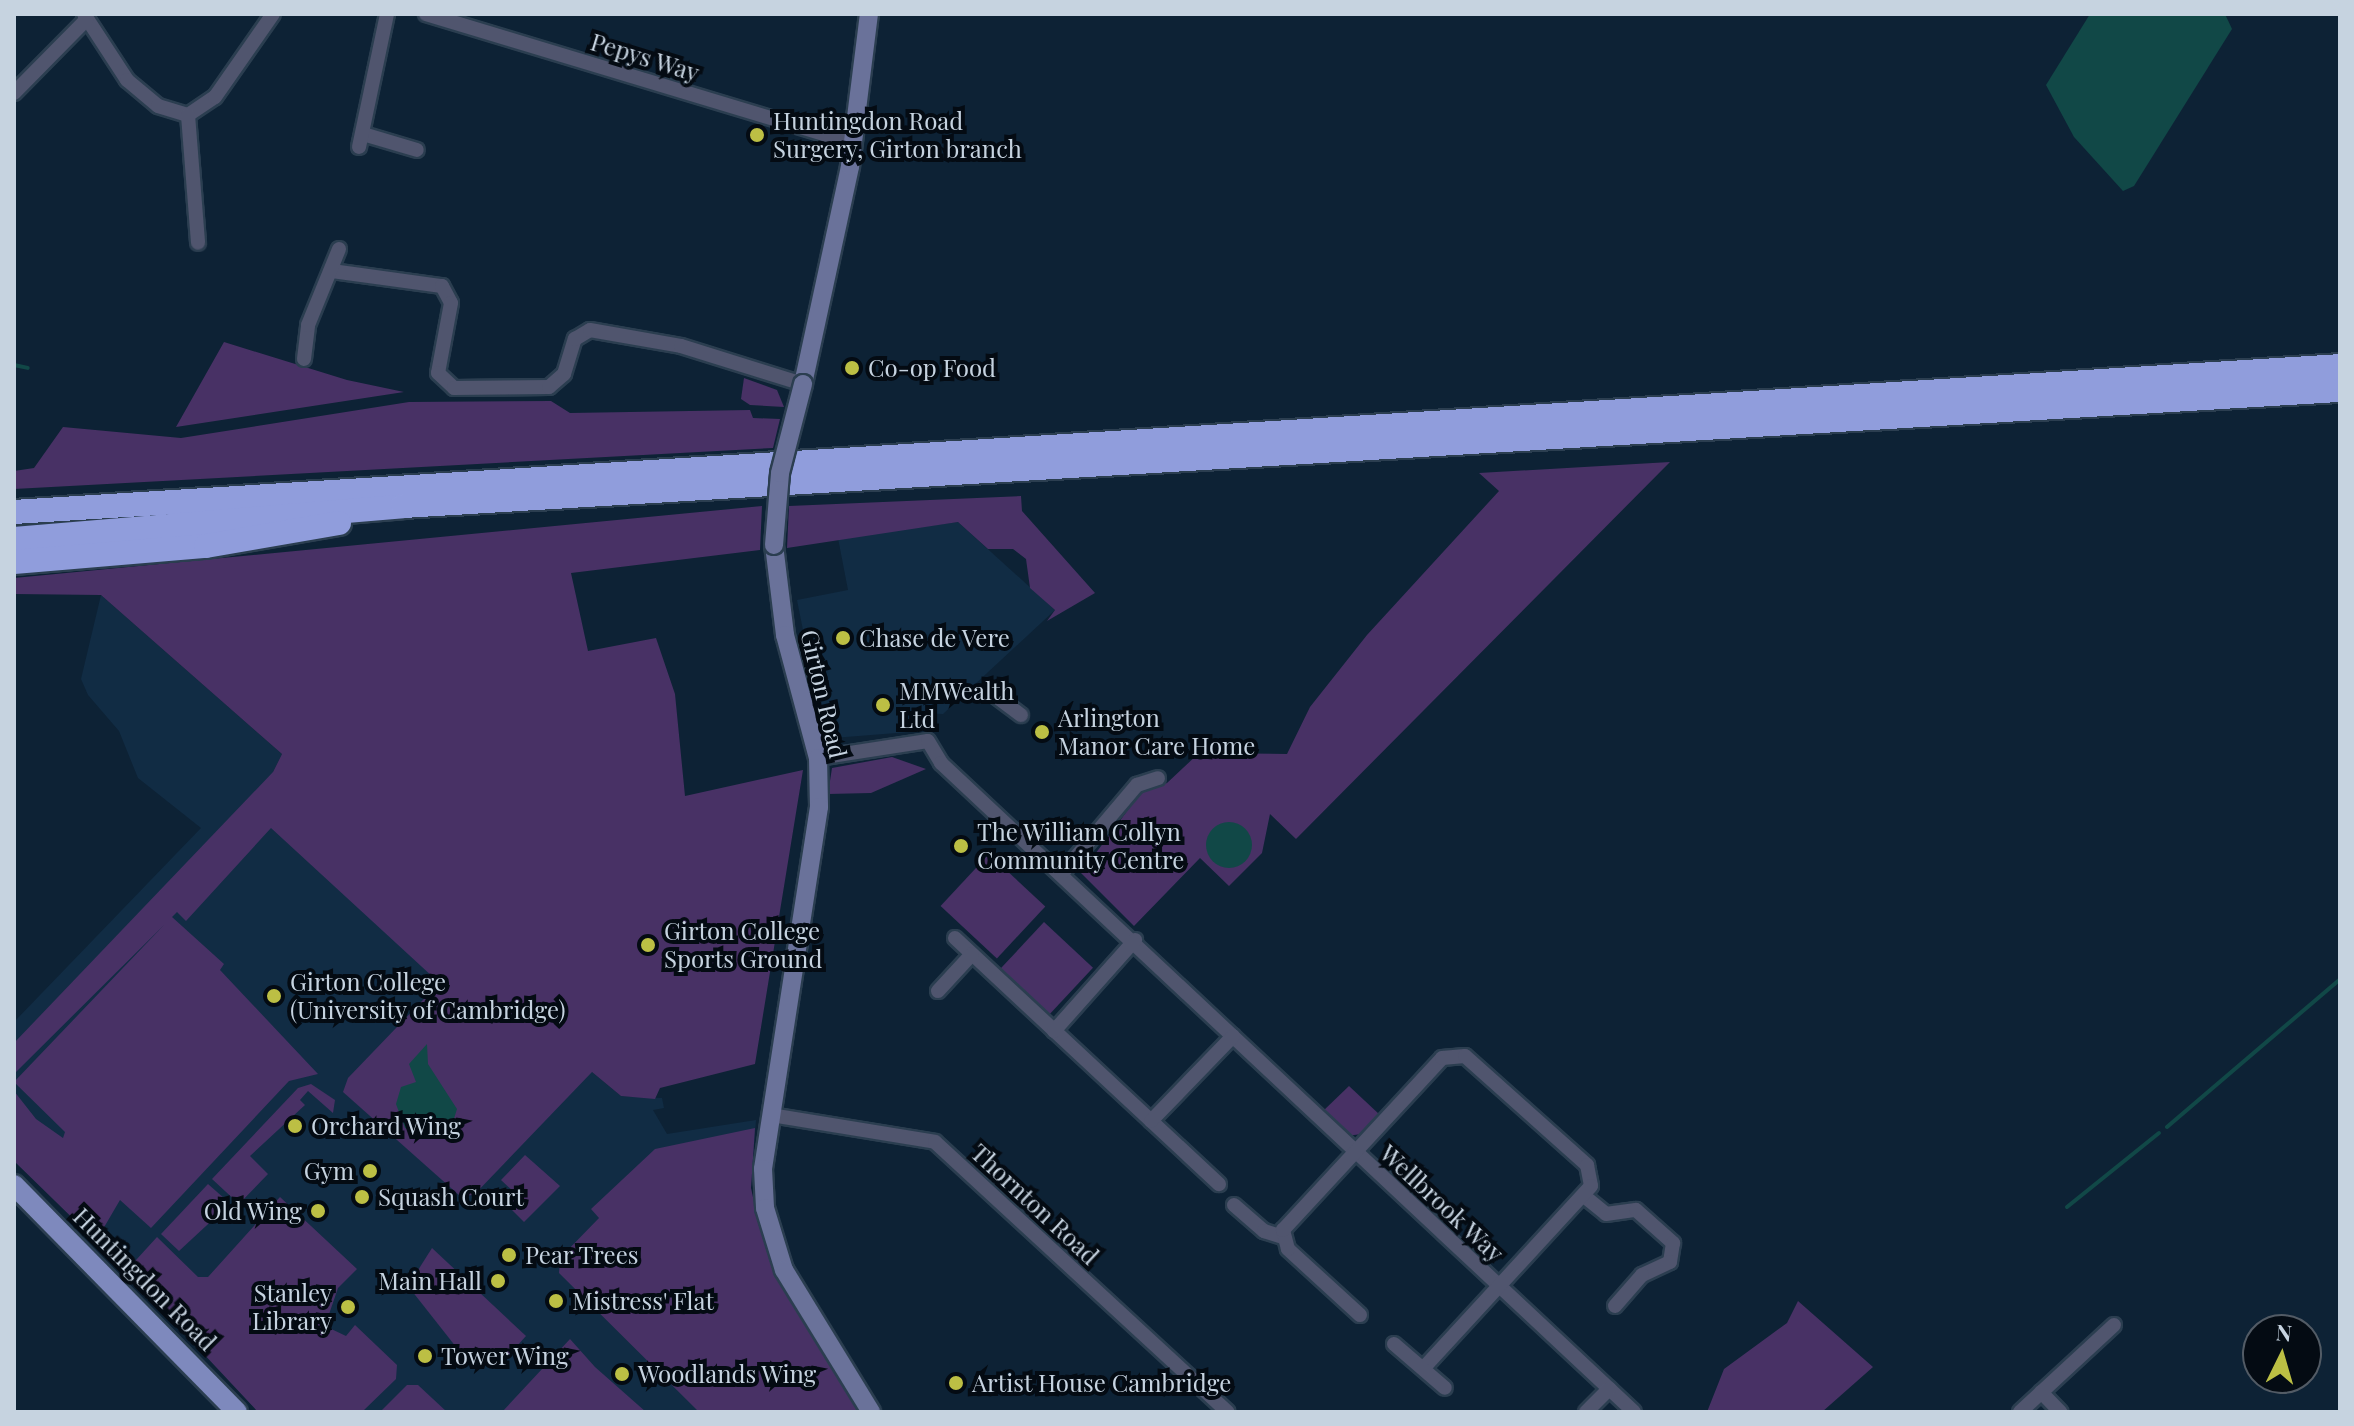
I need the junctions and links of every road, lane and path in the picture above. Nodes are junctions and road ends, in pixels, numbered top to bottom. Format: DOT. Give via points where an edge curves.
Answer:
graph roads {
  1 [pos="273,14"];
  2 [pos="387,14"];
  3 [pos="426,14"];
  4 [pos="869,14"];
  5 [pos="85,17"];
  6 [pos="14,93"];
  7 [pos="188,115"];
  8 [pos="852,143"];
  9 [pos="417,150"];
  10 [pos="198,243"];
  11 [pos="339,249"];
  12 [pos="332,271"];
  13 [pos="304,359"];
  14 [pos="2340,366"];
  15 [pos="803,384"];
  16 [pos="2340,390"];
  17 [pos="403,506"];
  18 [pos="21,510"];
  19 [pos="14,539"];
  20 [pos="14,562"];
  21 [pos="997,697"];
  22 [pos="1021,715"];
  23 [pos="818,758"];
  24 [pos="1158,778"];
  25 [pos="1064,871"];
  26 [pos="955,938"];
  27 [pos="1135,940"];
  28 [pos="972,954"];
  29 [pos="938,991"];
  30 [pos="1054,1031"];
  31 [pos="1233,1036"];
  32 [pos="771,1115"];
  33 [pos="1151,1121"];
  34 [pos="1355,1151"];
  35 [pos="1219,1184"];
  36 [pos="14,1185"];
  37 [pos="1584,1196"];
  38 [pos="1234,1205"];
  39 [pos="1283,1237"];
  40 [pos="1499,1287"];
  41 [pos="1615,1306"];
  42 [pos="1360,1315"];
  43 [pos="2114,1325"];
  44 [pos="1394,1344"];
  45 [pos="1423,1369"];
  46 [pos="1445,1388"];
  47 [pos="1609,1389"];
  48 [pos="2041,1392"];
  49 [pos="237,1412"];
  50 [pos="871,1412"];
  51 [pos="1228,1412"];
  52 [pos="1586,1412"];
  53 [pos="1634,1412"];
  54 [pos="2020,1412"];
  55 [pos="2060,1412"];
  1 -- 7 [label="street" via="215,97"];
  2 -- 9 [label="street" via="361,141"];
  3 -- 8 [label="street, Pepys Way"];
  4 -- 8 [label="street, Girton Road"];
  5 -- 6 [label="street"];
  5 -- 7 [label="street" via="127,80 158,106"];
  7 -- 10 [label="street"];
  8 -- 15 [label="street, Girton Road"];
  11 -- 12 [label="street"];
  12 -- 13 [label="street" via="308,325"];
  12 -- 15 [label="street" via="442,286 451,303 438,373 454,388 549,387 564,374 575,339 590,330 681,346"];
  14 -- 18 [label="highway"];
  15 -- 23 [label="street, Girton Road, bridge" via="780,473 774,545 785,635"];
  16 -- 17 [label="highway"];
  17 -- 19 [label="highway"];
  17 -- 20 [label="highway" via="288,535"];
  21 -- 22 [label="street"];
  23 -- 25 [label="street, Wellbrook Way" via="928,741 941,763"];
  23 -- 32 [label="street, Girton Road" via="810,882"];
  24 -- 25 [label="street" via="1137,785"];
  25 -- 27 [label="street, Wellbrook Way"];
  26 -- 28 [label="street"];
  27 -- 30 [label="street"];
  27 -- 31 [label="street, Wellbrook Way"];
  28 -- 29 [label="street"];
  28 -- 30 [label="street"];
  30 -- 33 [label="street"];
  31 -- 33 [label="street"];
  31 -- 34 [label="street, Wellbrook Way"];
  32 -- 50 [label="street, Girton Road" via="765,1208 784,1270"];
  32 -- 51 [label="street, Thornton Road" via="935,1142"];
  33 -- 35 [label="street"];
  34 -- 37 [label="street, Wellbrook Way" via="1442,1058 1465,1056 1587,1165 1591,1186"];
  34 -- 39 [label="street, Wellbrook Way" via="1287,1223"];
  34 -- 40 [label="street, Wellbrook Way"];
  36 -- 49 [label="main road, Huntingdon Road"];
  37 -- 40 [label="street, Wellbrook Way"];
  37 -- 41 [label="street" via="1599,1212 1643,1213 1673,1243 1670,1262 1642,1275"];
  38 -- 39 [label="street"];
  39 -- 42 [label="street"];
  40 -- 45 [label="street, Wellbrook Way"];
  40 -- 47 [label="street, Wellbrook Way"];
  43 -- 48 [label="street"];
  44 -- 45 [label="street"];
  45 -- 46 [label="street"];
  47 -- 52 [label="street"];
  47 -- 53 [label="street, Wellbrook Way"];
  48 -- 54 [label="street"];
  48 -- 55 [label="street"];
}
